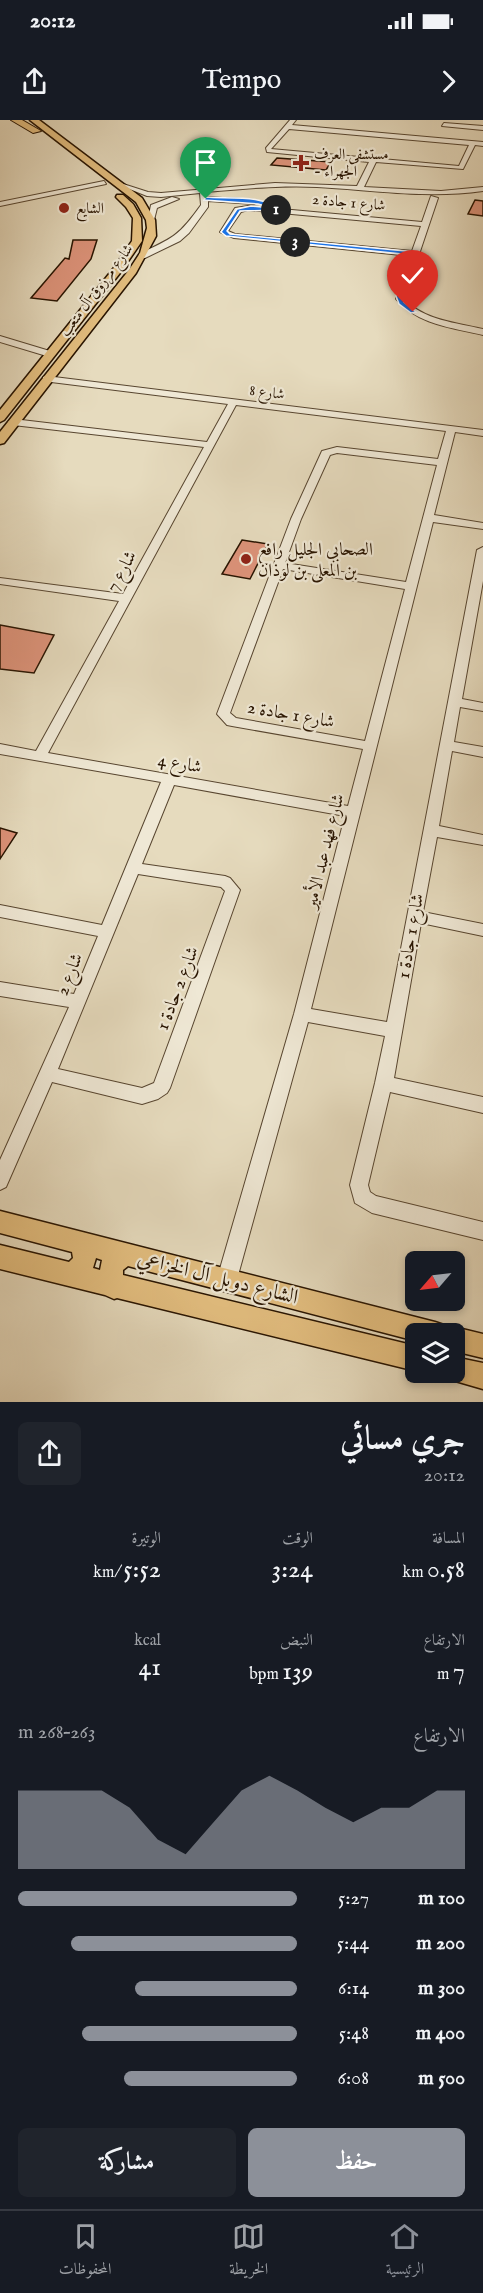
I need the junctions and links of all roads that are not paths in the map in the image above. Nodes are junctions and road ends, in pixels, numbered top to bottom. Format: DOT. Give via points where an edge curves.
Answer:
graph roads {
  1 [pos="15,120"];
  2 [pos="22,120"];
  3 [pos="293,120"];
  4 [pos="445,122"];
  5 [pos="38,124"];
  6 [pos="288,127"];
  7 [pos="483,128"];
  8 [pos="437,140"];
  9 [pos="473,143"];
  10 [pos="483,144"];
  11 [pos="374,161"];
  12 [pos="104,183"];
  13 [pos="119,183"];
  14 [pos="360,188"];
  15 [pos="483,189"];
  16 [pos="186,194"];
  17 [pos="483,194"];
  18 [pos="204,197"];
  19 [pos="434,198"];
  20 [pos="0,204"];
  21 [pos="278,210"];
  22 [pos="151,218"];
  23 [pos="424,224"];
  24 [pos="414,254"];
  25 [pos="142,256"];
  26 [pos="483,332"];
  27 [pos="0,339"];
  28 [pos="50,354"];
  29 [pos="46,379"];
  30 [pos="233,403"];
  31 [pos="0,418"];
  32 [pos="13,422"];
  33 [pos="451,429"];
  34 [pos="483,433"];
  35 [pos="0,440"];
  36 [pos="210,445"];
  37 [pos="443,463"];
  38 [pos="430,518"];
  39 [pos="483,526"];
  40 [pos="483,550"];
  41 [pos="278,565"];
  42 [pos="481,577"];
  43 [pos="0,581"];
  44 [pos="410,585"];
  45 [pos="126,598"];
  46 [pos="476,633"];
  47 [pos="454,702"];
  48 [pos="483,707"];
  49 [pos="447,745"];
  50 [pos="370,746"];
  51 [pos="0,749"];
  52 [pos="483,752"];
  53 [pos="40,756"];
  54 [pos="170,779"];
  55 [pos="354,812"];
  56 [pos="430,830"];
  57 [pos="483,840"];
  58 [pos="134,868"];
  59 [pos="0,911"];
  60 [pos="414,916"];
  61 [pos="483,930"];
  62 [pos="107,932"];
  63 [pos="0,989"];
  64 [pos="79,1002"];
  65 [pos="302,1014"];
  66 [pos="393,1030"];
  67 [pos="48,1074"];
  68 [pos="384,1083"];
  69 [pos="483,1105"];
  70 [pos="0,1181"];
  71 [pos="0,1221"];
  72 [pos="483,1231"];
  73 [pos="81,1242"];
  74 [pos="124,1253"];
  75 [pos="0,1257"];
  76 [pos="68,1275"];
  77 [pos="227,1279"];
  78 [pos="114,1287"];
  79 [pos="405,1326"];
  80 [pos="465,1342"];
  81 [pos="483,1346"];
  82 [pos="405,1356"];
  83 [pos="465,1372"];
  84 [pos="483,1376"];
  1 -- 5 [label="highway"];
  2 -- 5 [label="main road, شارع مرزوق آل متعب"];
  3 -- 6 [label="street"];
  4 -- 7 [label="street"];
  4 -- 8 [label="street"];
  5 -- 12 [label="main road, شارع مرزوق آل متعب"];
  5 -- 13 [label="main road, شارع مرزوق آل متعب"];
  6 -- 8 [label="street"];
  6 -- 11 [label="street" via="269,151"];
  8 -- 9 [label="street"];
  9 -- 10 [label="street"];
  9 -- 11 [label="street" via="461,168"];
  11 -- 14 [label="street"];
  12 -- 20 [label="street"];
  12 -- 28 [label="main road, شارع مرزوق آل متعب" via="134,212 137,242"];
  13 -- 16 [label="street" via="147,194"];
  13 -- 22 [label="main road, شارع مرزوق آل متعب" via="139,200"];
  14 -- 15 [label="street" via="419,194"];
  14 -- 16 [label="street" via="259,184"];
  16 -- 18 [label="street"];
  16 -- 22 [label="street" via="159,204 152,210"];
  17 -- 19 [label="street"];
  18 -- 19 [label="street" via="288,188"];
  18 -- 21 [label="street" via="258,202"];
  18 -- 25 [label="street" via="205,205 186,231"];
  19 -- 23 [label="street"];
  21 -- 23 [label="street, شارع 1 جادة 2"];
  21 -- 24 [label="street, شارع 1 جادة 2" via="240,209 224,232"];
  22 -- 25 [label="main road, شارع مرزوق آل متعب" via="150,242"];
  23 -- 24 [label="street"];
  24 -- 26 [label="street" via="399,296 401,302 420,315"];
  25 -- 29 [label="main road, شارع مرزوق آل متعب"];
  27 -- 28 [label="street"];
  28 -- 31 [label="main road, شارع مرزوق آل متعب"];
  29 -- 30 [label="street, شارع 8"];
  29 -- 32 [label="main road, شارع مرزوق آل متعب"];
  30 -- 33 [label="street, شارع 8"];
  30 -- 36 [label="street, شارع 7"];
  32 -- 35 [label="main road, شارع مرزوق آل متعب"];
  32 -- 36 [label="street"];
  33 -- 34 [label="street, شارع 8"];
  33 -- 37 [label="street, شارع فهد عبد الأمير"];
  36 -- 45 [label="street, شارع 7"];
  37 -- 38 [label="street, شارع فهد عبد الأمير"];
  37 -- 41 [label="street, شارع 1 جادة 2" via="337,450 326,453"];
  38 -- 39 [label="street"];
  38 -- 44 [label="street, شارع فهد عبد الأمير"];
  40 -- 42 [label="street, شارع 1 جادة 1"];
  41 -- 44 [label="street"];
  41 -- 50 [label="street, شارع 1 جادة 2" via="224,716 232,722"];
  42 -- 46 [label="street, شارع 1 جادة 1"];
  43 -- 45 [label="street"];
  44 -- 50 [label="street, شارع فهد عبد الأمير"];
  45 -- 53 [label="street, شارع 7"];
  46 -- 47 [label="street, شارع 1 جادة 1"];
  47 -- 48 [label="street"];
  47 -- 49 [label="street, شارع 1 جادة 1"];
  49 -- 52 [label="street"];
  49 -- 56 [label="street, شارع 1 جادة 1"];
  50 -- 55 [label="street, شارع فهد عبد الأمير"];
  51 -- 53 [label="street, شارع 4"];
  53 -- 54 [label="street, شارع 4"];
  54 -- 55 [label="street, شارع 4"];
  54 -- 58 [label="street, شارع 2"];
  55 -- 65 [label="street, شارع فهد عبد الأمير"];
  56 -- 57 [label="street"];
  56 -- 60 [label="street, شارع 1 جادة 1"];
  58 -- 62 [label="street, شارع 2"];
  58 -- 67 [label="street, شارع 2 جادة 1" via="225,882 233,890 161,1088 142,1096"];
  59 -- 62 [label="street"];
  60 -- 61 [label="street"];
  60 -- 66 [label="street, شارع 1 جادة 1"];
  62 -- 64 [label="street, شارع 2"];
  63 -- 64 [label="street"];
  64 -- 67 [label="street, شارع 2"];
  65 -- 66 [label="street"];
  65 -- 77 [label="street, شارع فهد عبد الأمير"];
  66 -- 68 [label="street, شارع 1 جادة 1"];
  67 -- 70 [label="street, شارع 2"];
  68 -- 69 [label="street"];
  68 -- 72 [label="street, شارع 1 جادة 1" via="359,1185 362,1197 372,1204"];
  71 -- 73 [label="main road, الشارع دوبل آل الخزاعي"];
  73 -- 74 [label="main road, الشارع دوبل آل الخزاعي"];
  73 -- 76 [label="main road" via="85,1264"];
  74 -- 77 [label="main road, الشارع دوبل آل الخزاعي"];
  74 -- 78 [label="main road" via="112,1265"];
  75 -- 76 [label="main road, الشارع دوبل آل الخزاعي"];
  76 -- 78 [label="main road, الشارع دوبل آل الخزاعي"];
  77 -- 79 [label="main road, الشارع دوبل آل الخزاعي"];
  78 -- 82 [label="main road, الشارع دوبل آل الخزاعي"];
  80 -- 81 [label="main road"];
  83 -- 84 [label="main road"];
}
